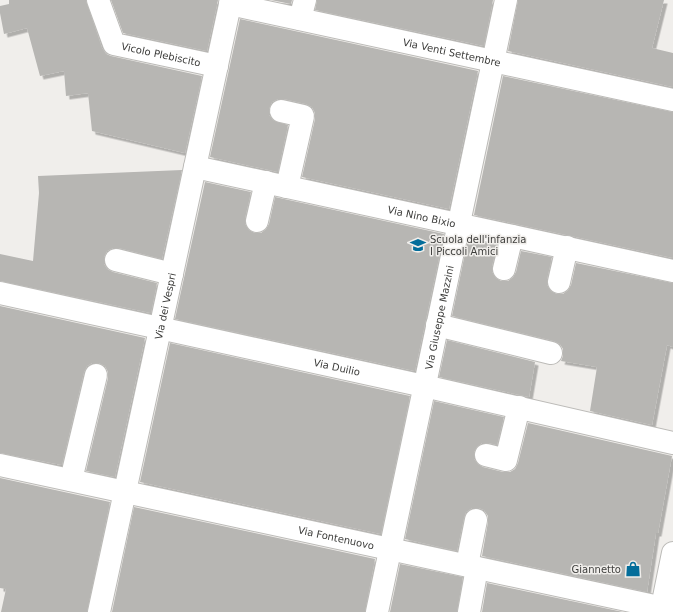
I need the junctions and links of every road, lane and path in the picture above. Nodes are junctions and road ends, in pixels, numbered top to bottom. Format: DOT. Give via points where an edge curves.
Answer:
graph roads {
  1 [pos="506,0"];
  2 [pos="231,2"];
  3 [pos="100,6"];
  4 [pos="303,10"];
  5 [pos="493,61"];
  6 [pos="217,66"];
  7 [pos="673,100"];
  8 [pos="281,111"];
  9 [pos="195,167"];
  10 [pos="277,185"];
  11 [pos="257,221"];
  12 [pos="458,224"];
  13 [pos="512,236"];
  14 [pos="567,247"];
  15 [pos="116,260"];
  16 [pos="504,269"];
  17 [pos="673,271"];
  18 [pos="172,274"];
  19 [pos="559,282"];
  20 [pos="0,293"];
  21 [pos="437,325"];
  22 [pos="160,327"];
  23 [pos="551,352"];
  24 [pos="96,376"];
  25 [pos="424,386"];
  26 [pos="519,408"];
  27 [pos="673,443"];
  28 [pos="486,455"];
  29 [pos="0,465"];
  30 [pos="71,480"];
  31 [pos="125,491"];
  32 [pos="476,520"];
  33 [pos="390,549"];
  34 [pos="673,553"];
  35 [pos="472,567"];
  36 [pos="665,610"];
  37 [pos="99,612"];
  38 [pos="377,612"];
  39 [pos="469,612"];
  1 -- 5 [label="street, Via Giuseppe Mazzini"];
  2 -- 4 [label="street, Via Venti Settembre"];
  2 -- 6 [label="street, Via dei Vespri"];
  3 -- 6 [label="street, Vicolo Plebiscito" via="114,44"];
  4 -- 5 [label="street, Via Venti Settembre"];
  5 -- 7 [label="street, Via Venti Settembre"];
  5 -- 12 [label="street, Via Giuseppe Mazzini"];
  6 -- 9 [label="street, Via dei Vespri"];
  8 -- 10 [label="street" via="303,116"];
  9 -- 10 [label="street, Via Nino Bixio"];
  9 -- 18 [label="street, Via dei Vespri"];
  10 -- 11 [label="street"];
  10 -- 12 [label="street, Via Nino Bixio"];
  12 -- 13 [label="street, Via Nino Bixio"];
  12 -- 21 [label="street, Via Giuseppe Mazzini"];
  13 -- 14 [label="street, Via Nino Bixio"];
  13 -- 16 [label="street"];
  14 -- 17 [label="street, Via Nino Bixio"];
  14 -- 19 [label="street"];
  15 -- 18 [label="street"];
  18 -- 22 [label="street, Via dei Vespri"];
  20 -- 22 [label="street, Via Duilio"];
  21 -- 23 [label="street"];
  21 -- 25 [label="street, Via Giuseppe Mazzini"];
  22 -- 25 [label="street, Via Duilio"];
  22 -- 31 [label="street, Via dei Vespri"];
  24 -- 30 [label="street"];
  25 -- 26 [label="street, Via Duilio"];
  25 -- 33 [label="street, Via Giuseppe Mazzini"];
  26 -- 27 [label="street, Via Duilio"];
  26 -- 28 [label="street" via="506,460"];
  29 -- 30 [label="street, Via Fontenuovo"];
  30 -- 31 [label="street, Via Fontenuovo"];
  31 -- 33 [label="street, Via Fontenuovo"];
  31 -- 37 [label="street, Via dei Vespri"];
  32 -- 35 [label="street"];
  33 -- 35 [label="street, Via Fontenuovo"];
  33 -- 38 [label="street, Via Giuseppe Mazzini"];
  34 -- 36 [label="street"];
  35 -- 36 [label="street, Via Fontenuovo"];
  35 -- 39 [label="street"];
}
